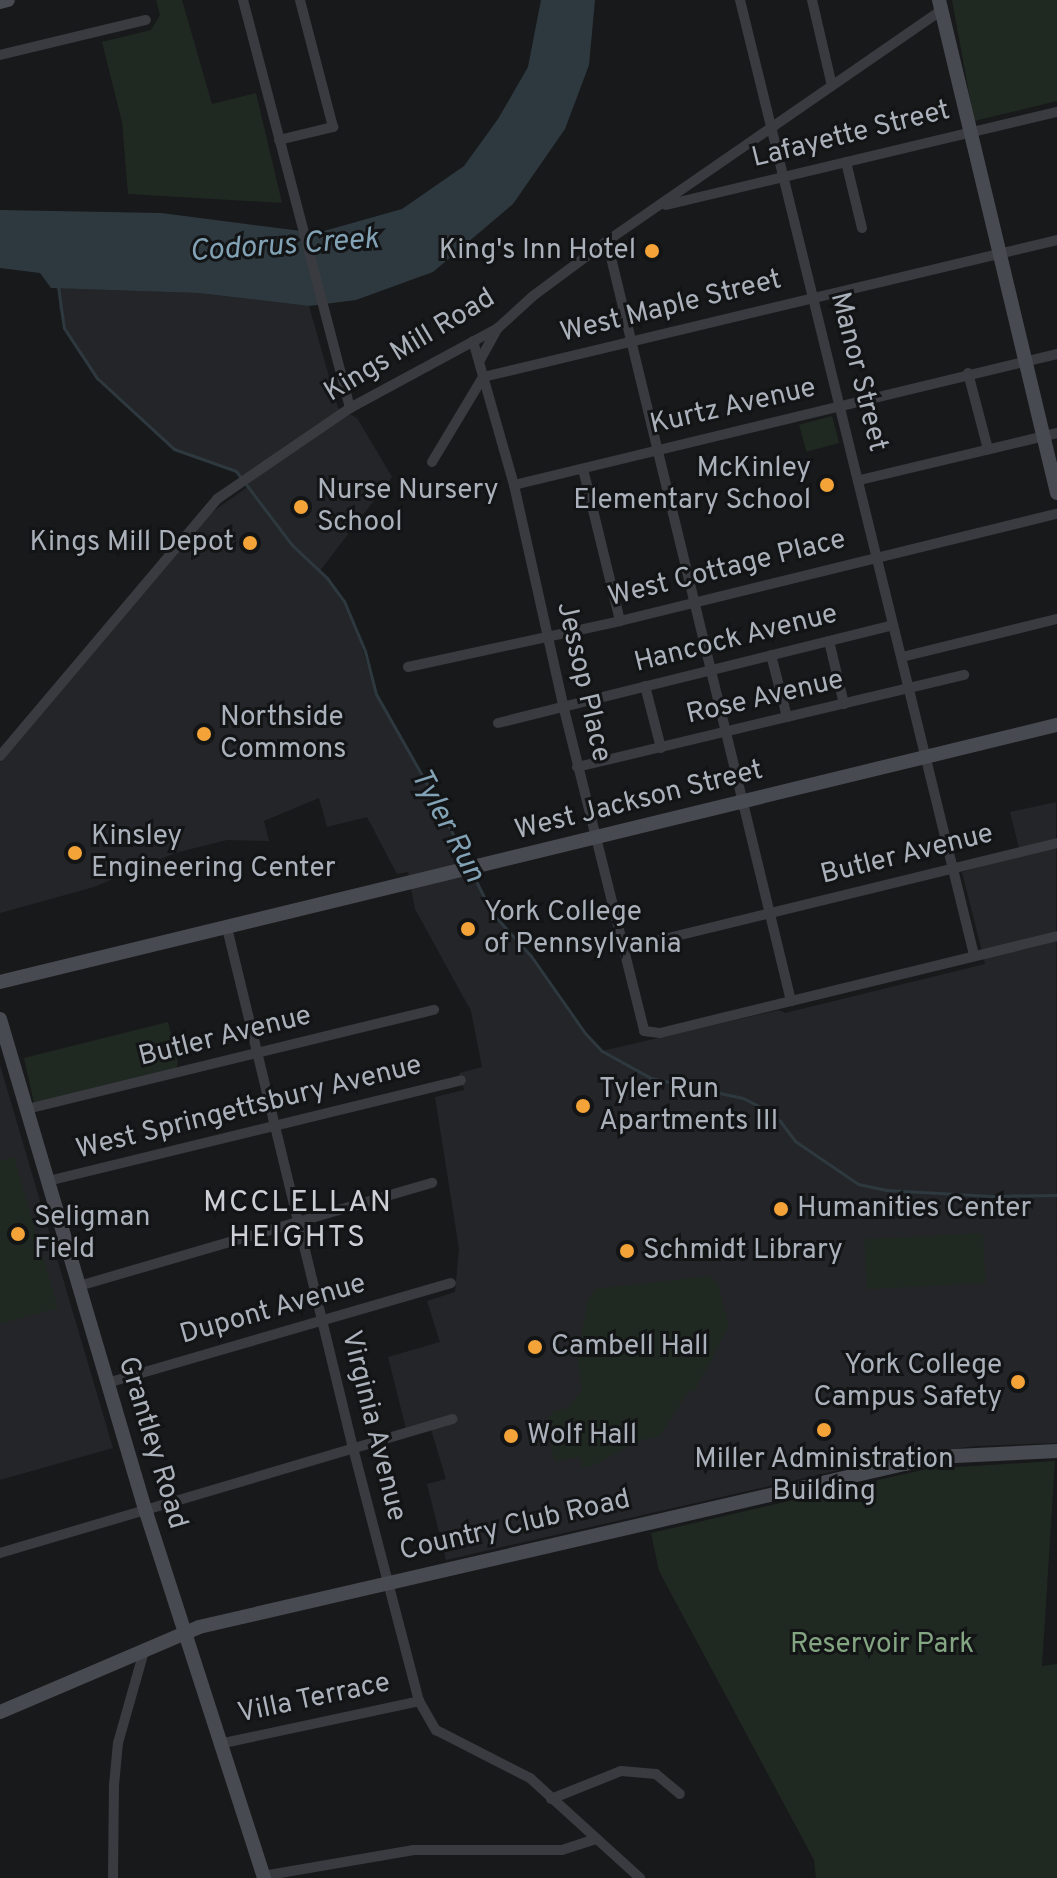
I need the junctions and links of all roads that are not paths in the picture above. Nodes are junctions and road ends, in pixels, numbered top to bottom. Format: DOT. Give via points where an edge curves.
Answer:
graph roads {
  1 [pos="8,0"];
  2 [pos="243,0"];
  3 [pos="300,0"];
  4 [pos="740,0"];
  5 [pos="812,0"];
  6 [pos="0,2"];
  7 [pos="940,6"];
  8 [pos="146,20"];
  9 [pos="0,55"];
  10 [pos="832,86"];
  11 [pos="1057,112"];
  12 [pos="772,129"];
  13 [pos="969,131"];
  14 [pos="279,140"];
  15 [pos="846,162"];
  16 [pos="786,176"];
  17 [pos="657,207"];
  18 [pos="862,228"];
  19 [pos="1057,240"];
  20 [pos="607,241"];
  21 [pos="999,254"];
  22 [pos="815,296"];
  23 [pos="498,328"];
  24 [pos="632,340"];
  25 [pos="473,341"];
  26 [pos="1057,354"];
  27 [pos="480,360"];
  28 [pos="1025,361"];
  29 [pos="968,373"];
  30 [pos="483,377"];
  31 [pos="842,406"];
  32 [pos="350,408"];
  33 [pos="1051,434"];
  34 [pos="988,449"];
  35 [pos="659,450"];
  36 [pos="432,462"];
  37 [pos="583,469"];
  38 [pos="860,480"];
  39 [pos="514,485"];
  40 [pos="1057,493"];
  41 [pos="1057,514"];
  42 [pos="878,557"];
  43 [pos="694,602"];
  44 [pos="1057,619"];
  45 [pos="620,621"];
  46 [pos="893,625"];
  47 [pos="547,637"];
  48 [pos="829,641"];
  49 [pos="771,655"];
  50 [pos="902,657"];
  51 [pos="408,667"];
  52 [pos="710,669"];
  53 [pos="964,675"];
  54 [pos="645,686"];
  55 [pos="909,689"];
  56 [pos="844,704"];
  57 [pos="563,705"];
  58 [pos="787,717"];
  59 [pos="498,723"];
  60 [pos="1057,725"];
  61 [pos="725,732"];
  62 [pos="661,748"];
  63 [pos="0,756"];
  64 [pos="926,757"];
  65 [pos="577,767"];
  66 [pos="743,803"];
  67 [pos="596,838"];
  68 [pos="1057,843"];
  69 [pos="953,868"];
  70 [pos="769,913"];
  71 [pos="227,928"];
  72 [pos="1057,936"];
  73 [pos="623,949"];
  74 [pos="974,955"];
  75 [pos="0,982"];
  76 [pos="791,1001"];
  77 [pos="434,1010"];
  78 [pos="0,1019"];
  79 [pos="257,1053"];
  80 [pos="461,1080"];
  81 [pos="27,1109"];
  82 [pos="275,1126"];
  83 [pos="48,1181"];
  84 [pos="432,1183"];
  85 [pos="299,1222"];
  86 [pos="451,1283"];
  87 [pos="79,1286"];
  88 [pos="323,1320"];
  89 [pos="107,1383"];
  90 [pos="453,1419"];
  91 [pos="353,1448"];
  92 [pos="1057,1451"];
  93 [pos="145,1509"];
  94 [pos="0,1553"];
  95 [pos="387,1583"];
  96 [pos="184,1633"];
  97 [pos="144,1651"];
  98 [pos="419,1701"];
  99 [pos="0,1712"];
  100 [pos="219,1744"];
  101 [pos="680,1794"];
  102 [pos="551,1799"];
  103 [pos="596,1839"];
  104 [pos="263,1877"];
  105 [pos="113,1878"];
  106 [pos="640,1878"];
  1 -- 6 [label="street"];
  2 -- 14 [label="street"];
  3 -- 14 [label="street" via="333,127"];
  4 -- 12 [label="street, Manor Street"];
  5 -- 10 [label="street"];
  7 -- 10 [label="street, Kings Mill Road"];
  7 -- 13 [label="street"];
  8 -- 9 [label="street"];
  10 -- 12 [label="street, Kings Mill Road"];
  11 -- 13 [label="street, Lafayette Street"];
  12 -- 16 [label="street, Manor Street"];
  12 -- 17 [label="street, Kings Mill Road"];
  13 -- 15 [label="street, Lafayette Street"];
  13 -- 21 [label="street"];
  14 -- 32 [label="street"];
  15 -- 16 [label="street, Lafayette Street"];
  15 -- 18 [label="street"];
  16 -- 17 [label="street, Lafayette Street"];
  16 -- 22 [label="street, Manor Street"];
  17 -- 20 [label="street, Kings Mill Road"];
  19 -- 21 [label="street, West Maple Street"];
  20 -- 23 [label="street, Kings Mill Road"];
  20 -- 24 [label="street"];
  21 -- 22 [label="street, West Maple Street"];
  21 -- 28 [label="street"];
  22 -- 24 [label="street, West Maple Street"];
  22 -- 31 [label="street, Manor Street"];
  23 -- 25 [label="street, Kings Mill Road"];
  23 -- 27 [label="street"];
  24 -- 30 [label="street, West Maple Street"];
  24 -- 35 [label="street"];
  25 -- 27 [label="street, Jessop Place"];
  25 -- 32 [label="street, Kings Mill Road"];
  26 -- 28 [label="street, Kurtz Avenue"];
  27 -- 30 [label="street, Jessop Place"];
  28 -- 29 [label="street, Kurtz Avenue"];
  28 -- 33 [label="street"];
  29 -- 31 [label="street, Kurtz Avenue"];
  29 -- 34 [label="street"];
  30 -- 36 [label="street"];
  30 -- 39 [label="street, Jessop Place"];
  31 -- 35 [label="street, Kurtz Avenue"];
  31 -- 38 [label="street, Manor Street"];
  32 -- 63 [label="street, Kings Mill Road" via="240,482 199,517"];
  33 -- 34 [label="street"];
  33 -- 40 [label="street"];
  34 -- 38 [label="street"];
  35 -- 37 [label="street, Kurtz Avenue"];
  35 -- 43 [label="street"];
  37 -- 39 [label="street, Kurtz Avenue"];
  37 -- 45 [label="street"];
  38 -- 42 [label="street, Manor Street"];
  39 -- 47 [label="street, Jessop Place"];
  41 -- 42 [label="street, West Cottage Place"];
  42 -- 43 [label="street, West Cottage Place"];
  42 -- 46 [label="street, Manor Street"];
  43 -- 45 [label="street, West Cottage Place"];
  43 -- 52 [label="street"];
  44 -- 50 [label="street"];
  45 -- 47 [label="street, West Cottage Place"];
  46 -- 48 [label="street, Hancock Avenue"];
  46 -- 50 [label="street, Manor Street"];
  47 -- 51 [label="street, West Cottage Place"];
  47 -- 57 [label="street, Jessop Place"];
  48 -- 49 [label="street, Hancock Avenue"];
  48 -- 56 [label="street"];
  49 -- 52 [label="street, Hancock Avenue"];
  49 -- 58 [label="street"];
  50 -- 55 [label="street, Manor Street"];
  52 -- 54 [label="street, Hancock Avenue"];
  52 -- 61 [label="street"];
  53 -- 55 [label="street, Rose Avenue"];
  54 -- 57 [label="street, Hancock Avenue"];
  54 -- 62 [label="street"];
  55 -- 56 [label="street, Rose Avenue"];
  55 -- 64 [label="street, Manor Street"];
  56 -- 58 [label="street, Rose Avenue"];
  57 -- 59 [label="street, Hancock Avenue"];
  57 -- 65 [label="street, Jessop Place"];
  58 -- 61 [label="street, Rose Avenue"];
  60 -- 64 [label="street, West Jackson Street"];
  61 -- 62 [label="street, Rose Avenue"];
  61 -- 66 [label="street"];
  62 -- 65 [label="street, Rose Avenue"];
  64 -- 66 [label="street, West Jackson Street"];
  64 -- 69 [label="street, Manor Street"];
  65 -- 67 [label="street, Jessop Place"];
  66 -- 67 [label="street, West Jackson Street"];
  66 -- 70 [label="street"];
  67 -- 71 [label="street, West Jackson Street"];
  67 -- 73 [label="street, Jessop Place"];
  68 -- 69 [label="street, Butler Avenue"];
  69 -- 70 [label="street, Butler Avenue"];
  69 -- 74 [label="street, Manor Street"];
  70 -- 73 [label="street, Butler Avenue"];
  70 -- 76 [label="street"];
  71 -- 75 [label="street, West Jackson Street"];
  71 -- 79 [label="street, Virginia Avenue"];
  72 -- 74 [label="street"];
  73 -- 76 [label="street, Jessop Place" via="647,1033"];
  74 -- 76 [label="street"];
  77 -- 79 [label="street, Butler Avenue"];
  78 -- 81 [label="street, Grantley Road"];
  79 -- 81 [label="street, Butler Avenue"];
  79 -- 82 [label="street, Virginia Avenue"];
  80 -- 82 [label="street, West Springettsbury Avenue"];
  81 -- 83 [label="street, Grantley Road"];
  82 -- 83 [label="street, West Springettsbury Avenue"];
  82 -- 85 [label="street, Virginia Avenue"];
  83 -- 87 [label="street, Grantley Road"];
  84 -- 85 [label="street"];
  85 -- 87 [label="street"];
  85 -- 88 [label="street, Virginia Avenue"];
  86 -- 88 [label="street, Dupont Avenue"];
  87 -- 89 [label="street, Grantley Road"];
  88 -- 89 [label="street, Dupont Avenue"];
  88 -- 91 [label="street, Virginia Avenue"];
  89 -- 93 [label="street, Grantley Road"];
  90 -- 91 [label="street"];
  91 -- 93 [label="street"];
  91 -- 95 [label="street, Virginia Avenue"];
  92 -- 95 [label="street, Country Club Road" via="904,1464"];
  93 -- 94 [label="street"];
  93 -- 96 [label="street, Grantley Road"];
  95 -- 96 [label="street, Country Club Road"];
  95 -- 98 [label="street, Virginia Avenue"];
  96 -- 97 [label="street, Country Club Road"];
  96 -- 100 [label="street, Grantley Road"];
  97 -- 99 [label="street, Country Club Road"];
  97 -- 105 [label="street" via="118,1743"];
  98 -- 100 [label="street, Villa Terrace"];
  98 -- 102 [label="street, Virginia Avenue" via="436,1730 530,1778"];
  100 -- 104 [label="street, Grantley Road"];
  101 -- 102 [label="street" via="656,1774 621,1771"];
  102 -- 103 [label="street, Virginia Avenue"];
  103 -- 104 [label="street" via="562,1850 414,1850"];
  103 -- 106 [label="street, Virginia Avenue"];
}
